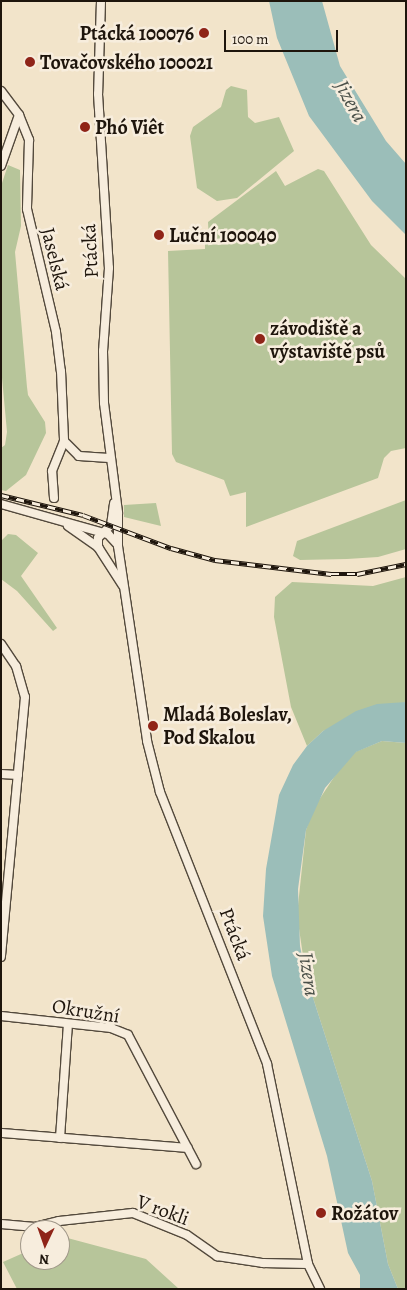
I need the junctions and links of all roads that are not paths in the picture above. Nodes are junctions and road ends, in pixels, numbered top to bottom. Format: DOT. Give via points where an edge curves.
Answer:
graph roads {
  1 [pos="101,1"];
  2 [pos="1,92"];
  3 [pos="19,115"];
  4 [pos="1,166"];
  5 [pos="64,441"];
  6 [pos="110,458"];
  7 [pos="54,498"];
  8 [pos="114,499"];
  9 [pos="1,504"];
  10 [pos="62,522"];
  11 [pos="104,534"];
  12 [pos="118,546"];
  13 [pos="98,547"];
  14 [pos="104,554"];
  15 [pos="125,590"];
  16 [pos="1,644"];
  17 [pos="1,774"];
  18 [pos="18,775"];
  19 [pos="1,957"];
  20 [pos="1,1016"];
  21 [pos="68,1024"];
  22 [pos="1,1133"];
  23 [pos="60,1138"];
  24 [pos="187,1148"];
  25 [pos="196,1164"];
  26 [pos="1,1224"];
  27 [pos="308,1264"];
  28 [pos="320,1289"];
  1 -- 6 [label="street, Ptácká" via="98,103 109,268 103,368"];
  2 -- 3 [label="street, Jaselská"];
  3 -- 4 [label="street"];
  3 -- 5 [label="street, Jaselská" via="29,146 27,209 48,293 61,371"];
  5 -- 6 [label="street" via="79,456"];
  5 -- 7 [label="street, Jaselská" via="52,471"];
  6 -- 8 [label="street, Ptácká"];
  8 -- 11 [label="street, Ptácká" via="111,525"];
  8 -- 12 [label="street, Ptácká" via="118,513"];
  9 -- 10 [label="street"];
  10 -- 11 [label="street"];
  10 -- 13 [label="street"];
  11 -- 12 [label="street" via="112,536"];
  11 -- 13 [label="street" via="98,538"];
  12 -- 14 [label="street" via="113,554"];
  12 -- 15 [label="street, Ptácká"];
  13 -- 14 [label="street"];
  14 -- 15 [label="street, Ptácká"];
  15 -- 27 [label="street, Ptácká" via="153,769 267,1064"];
  16 -- 18 [label="street" via="23,683 24,713"];
  17 -- 18 [label="street"];
  18 -- 19 [label="street"];
  20 -- 21 [label="street, Okružní"];
  21 -- 23 [label="street"];
  21 -- 24 [label="street, Okružní" via="111,1028 128,1035"];
  22 -- 23 [label="street"];
  23 -- 24 [label="street"];
  24 -- 25 [label="street, Okružní"];
  26 -- 27 [label="street, V rokli" via="14,1228 35,1227 133,1213 187,1235 217,1256 263,1263"];
  27 -- 28 [label="street, Ptácká"];
}
